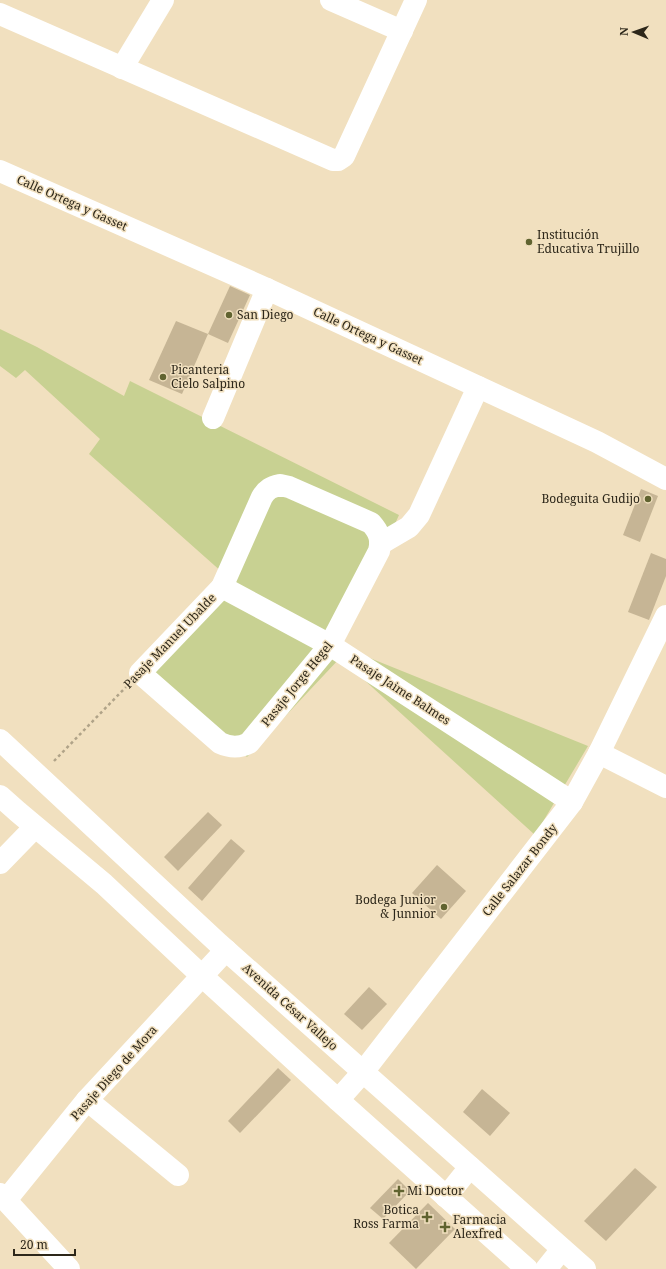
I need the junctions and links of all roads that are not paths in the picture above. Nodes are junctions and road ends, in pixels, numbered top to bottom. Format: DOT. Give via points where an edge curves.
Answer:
graph roads {
  1 [pos="163,0"];
  2 [pos="331,0"];
  3 [pos="416,0"];
  4 [pos="0,14"];
  5 [pos="402,31"];
  6 [pos="122,68"];
  7 [pos="0,171"];
  8 [pos="267,289"];
  9 [pos="478,387"];
  10 [pos="213,418"];
  11 [pos="666,478"];
  12 [pos="380,540"];
  13 [pos="222,587"];
  14 [pos="666,616"];
  15 [pos="330,645"];
  16 [pos="0,740"];
  17 [pos="234,748"];
  18 [pos="599,753"];
  19 [pos="666,788"];
  20 [pos="0,796"];
  21 [pos="572,802"];
  22 [pos="35,827"];
  23 [pos="128,858"];
  24 [pos="0,863"];
  25 [pos="104,884"];
  26 [pos="226,950"];
  27 [pos="202,976"];
  28 [pos="363,1072"];
  29 [pos="87,1100"];
  30 [pos="338,1100"];
  31 [pos="470,1167"];
  32 [pos="178,1174"];
  33 [pos="3,1197"];
  34 [pos="446,1197"];
  35 [pos="562,1249"];
  36 [pos="69,1269"];
  37 [pos="527,1269"];
  38 [pos="546,1269"];
  39 [pos="585,1269"];
  1 -- 6 [label="street"];
  2 -- 5 [label="street"];
  3 -- 5 [label="street"];
  4 -- 6 [label="street"];
  5 -- 6 [label="street" via="344,156 338,160"];
  7 -- 8 [label="street, Calle Ortega y Gasset"];
  8 -- 9 [label="street, Calle Ortega y Gasset"];
  8 -- 10 [label="street"];
  9 -- 11 [label="street, Calle Ortega y Gasset" via="597,442"];
  9 -- 12 [label="street" via="419,515 409,527"];
  12 -- 13 [label="street, Pasaje Manuel Ubalde" via="377,529 371,523 289,487 272,487 266,490 262,497"];
  12 -- 15 [label="street, Pasaje Jorge Hegel" via="378,551"];
  13 -- 15 [label="street, Pasaje Jaime Balmes"];
  13 -- 17 [label="street, Pasaje Manuel Ubalde" via="140,673 220,743"];
  14 -- 18 [label="street, Calle Salazar Bondy"];
  15 -- 17 [label="street, Pasaje Jorge Hegel" via="249,743"];
  15 -- 21 [label="street, Pasaje Jaime Balmes"];
  16 -- 23 [label="street, Avenida César Vallejo"];
  18 -- 19 [label="street"];
  18 -- 21 [label="street, Calle Salazar Bondy"];
  20 -- 22 [label="street"];
  21 -- 28 [label="street, Calle Salazar Bondy"];
  22 -- 24 [label="street"];
  22 -- 25 [label="street"];
  23 -- 25 [label="street"];
  23 -- 26 [label="street, Avenida César Vallejo"];
  25 -- 27 [label="street"];
  26 -- 27 [label="street, Pasaje Diego de Mora"];
  26 -- 28 [label="street, Avenida César Vallejo"];
  27 -- 29 [label="street, Pasaje Diego de Mora"];
  27 -- 30 [label="street"];
  28 -- 30 [label="street, Calle Salazar Bondy"];
  28 -- 31 [label="street, Avenida César Vallejo"];
  29 -- 32 [label="street"];
  29 -- 33 [label="street, Pasaje Diego de Mora"];
  30 -- 34 [label="street"];
  31 -- 34 [label="street"];
  31 -- 35 [label="street, Avenida César Vallejo"];
  33 -- 36 [label="street"];
  34 -- 37 [label="street"];
  35 -- 38 [label="street"];
  35 -- 39 [label="street, Avenida César Vallejo"];
}
